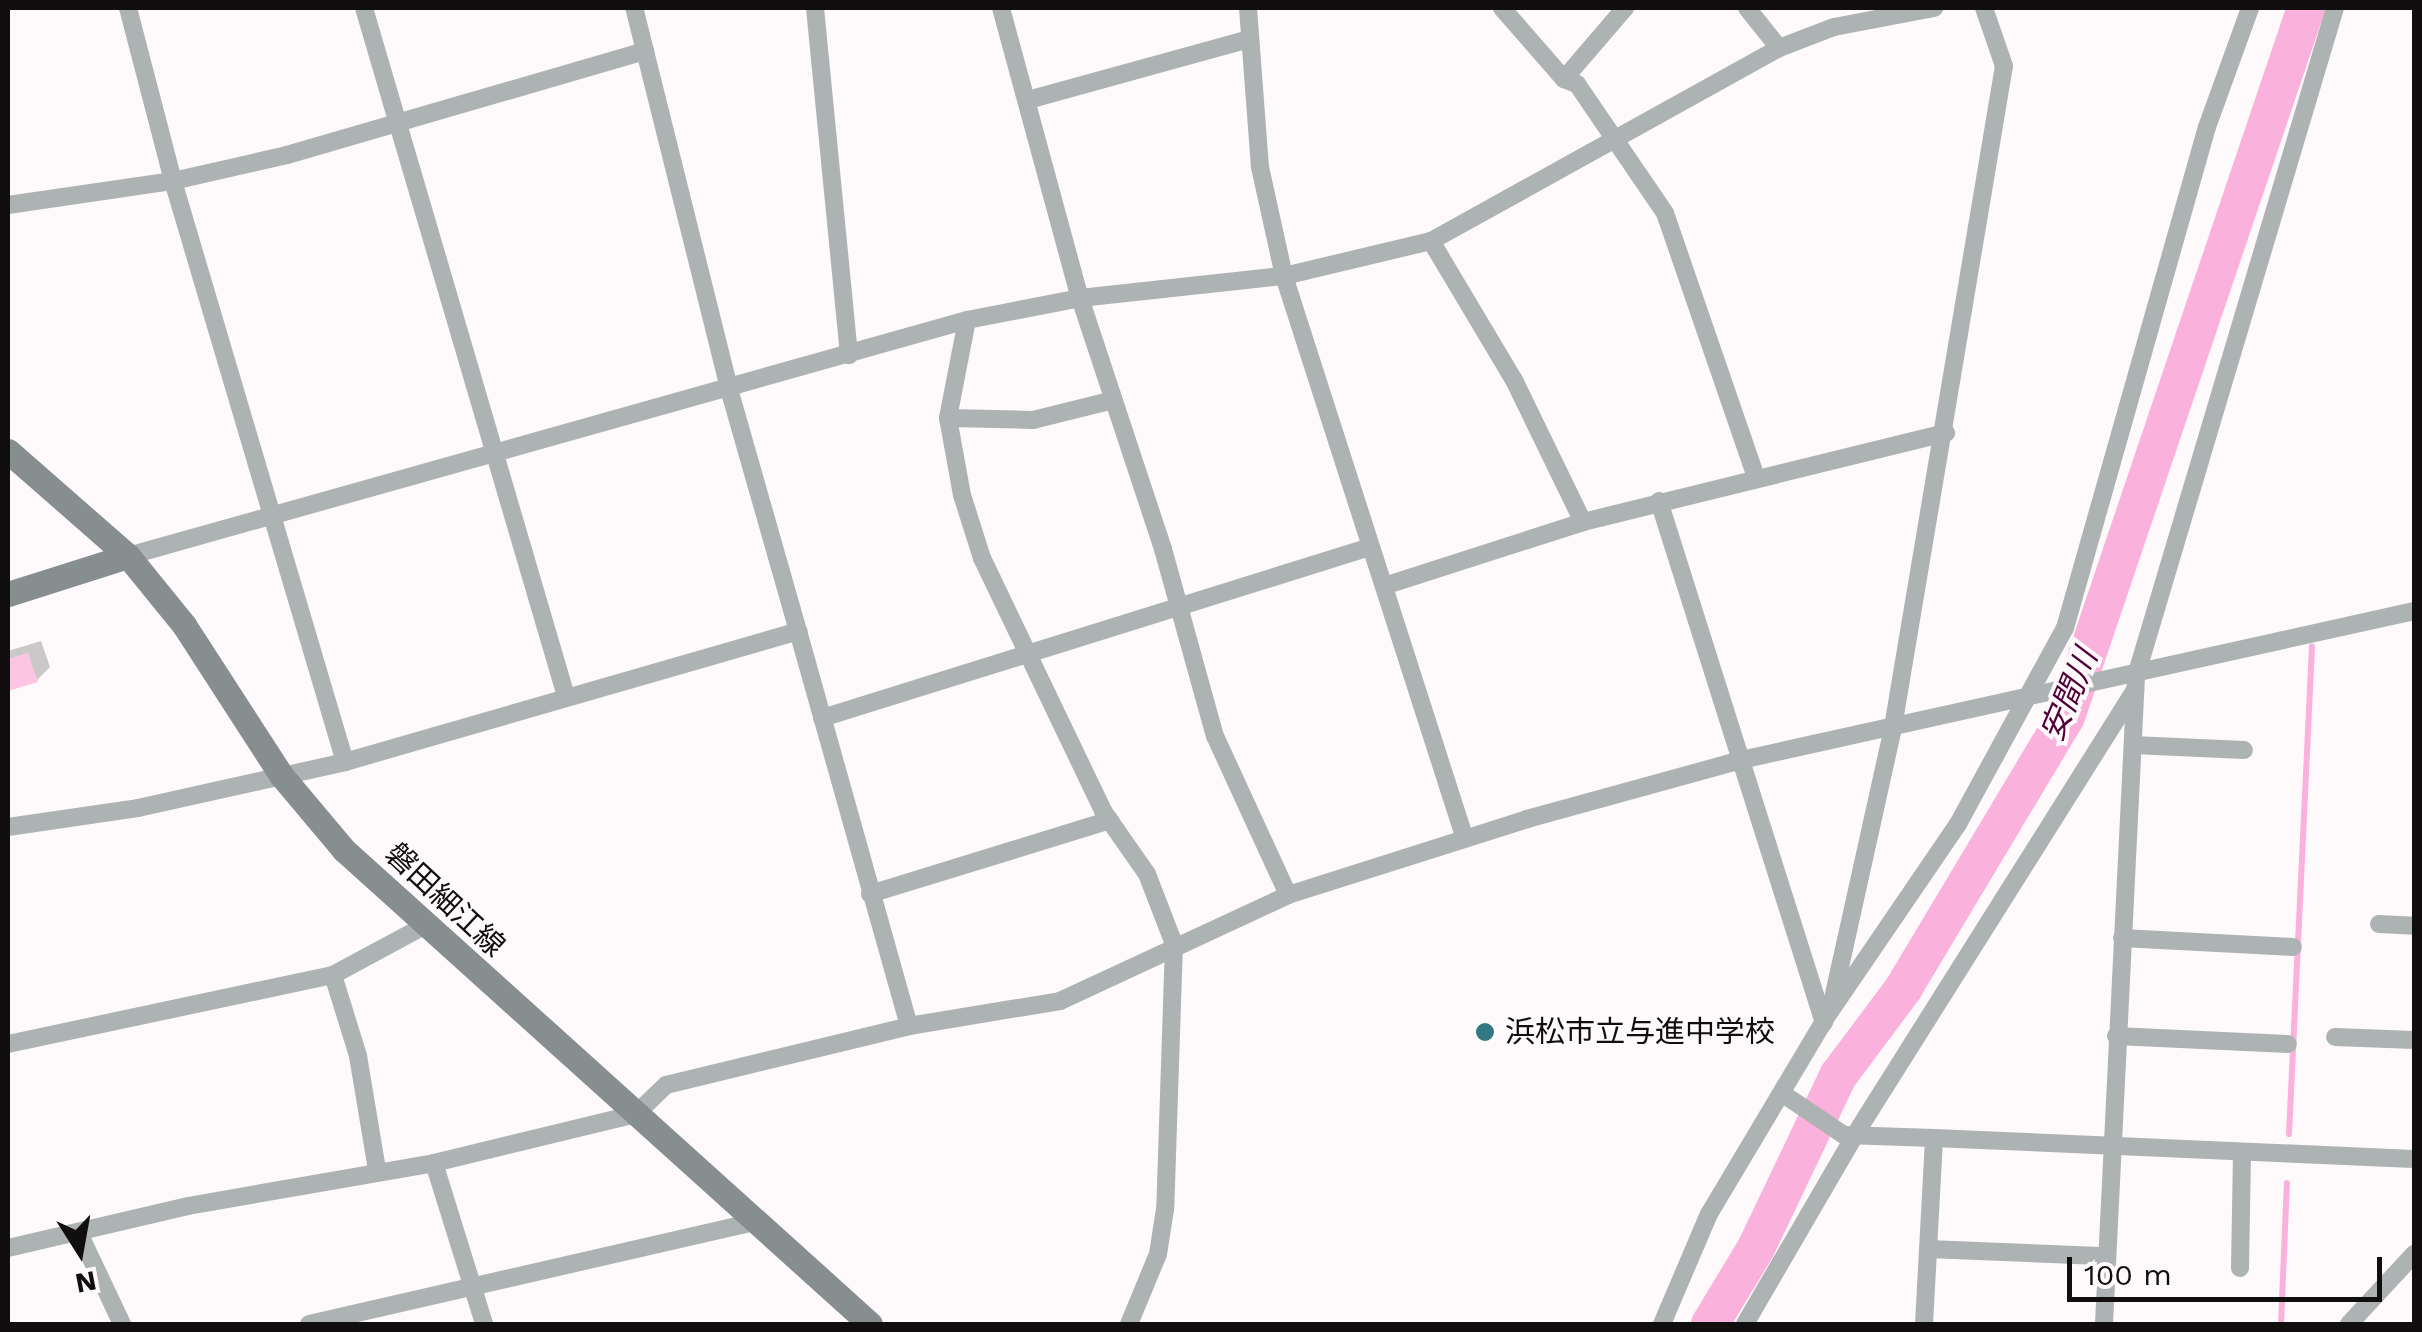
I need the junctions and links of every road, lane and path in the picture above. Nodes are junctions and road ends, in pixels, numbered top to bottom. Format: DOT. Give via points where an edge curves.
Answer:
graph roads {
  1 [pos="128,8"];
  2 [pos="364,8"];
  3 [pos="634,8"];
  4 [pos="815,8"];
  5 [pos="1002,8"];
  6 [pos="1248,8"];
  7 [pos="1502,8"];
  8 [pos="1625,8"];
  9 [pos="1747,8"];
  10 [pos="1934,8"];
  11 [pos="1984,8"];
  12 [pos="2250,8"];
  13 [pos="2335,8"];
  14 [pos="1248,39"];
  15 [pos="1779,48"];
  16 [pos="644,51"];
  17 [pos="1564,79"];
  18 [pos="1028,100"];
  19 [pos="394,121"];
  20 [pos="1616,134"];
  21 [pos="173,181"];
  22 [pos="8,205"];
  23 [pos="1431,241"];
  24 [pos="1284,276"];
  25 [pos="1080,298"];
  26 [pos="967,320"];
  27 [pos="849,355"];
  28 [pos="729,388"];
  29 [pos="1114,400"];
  30 [pos="948,418"];
  31 [pos="1946,434"];
  32 [pos="8,451"];
  33 [pos="496,454"];
  34 [pos="1756,478"];
  35 [pos="1660,501"];
  36 [pos="271,517"];
  37 [pos="1582,522"];
  38 [pos="1370,546"];
  39 [pos="128,556"];
  40 [pos="1384,586"];
  41 [pos="8,594"];
  42 [pos="1176,607"];
  43 [pos="2414,611"];
  44 [pos="798,631"];
  45 [pos="1025,654"];
  46 [pos="2132,681"];
  47 [pos="566,696"];
  48 [pos="2037,698"];
  49 [pos="822,718"];
  50 [pos="1893,727"];
  51 [pos="2133,745"];
  52 [pos="2244,750"];
  53 [pos="1741,760"];
  54 [pos="346,762"];
  55 [pos="281,775"];
  56 [pos="1110,820"];
  57 [pos="8,827"];
  58 [pos="1465,839"];
  59 [pos="870,894"];
  60 [pos="1288,895"];
  61 [pos="2379,924"];
  62 [pos="424,926"];
  63 [pos="2414,926"];
  64 [pos="2122,938"];
  65 [pos="1174,944"];
  66 [pos="2293,947"];
  67 [pos="333,975"];
  68 [pos="1827,1018"];
  69 [pos="908,1026"];
  70 [pos="2116,1036"];
  71 [pos="2335,1037"];
  72 [pos="2414,1040"];
  73 [pos="8,1044"];
  74 [pos="2288,1044"];
  75 [pos="1788,1097"];
  76 [pos="636,1114"];
  77 [pos="1850,1134"];
  78 [pos="1934,1138"];
  79 [pos="2109,1147"];
  80 [pos="2242,1152"];
  81 [pos="2414,1159"];
  82 [pos="434,1163"];
  83 [pos="377,1170"];
  84 [pos="755,1222"];
  85 [pos="79,1233"];
  86 [pos="8,1248"];
  87 [pos="1928,1249"];
  88 [pos="2414,1254"];
  89 [pos="2106,1256"];
  90 [pos="2240,1268"];
  91 [pos="471,1282"];
  92 [pos="122,1324"];
  93 [pos="309,1324"];
  94 [pos="484,1324"];
  95 [pos="870,1324"];
  96 [pos="1128,1324"];
  97 [pos="1662,1324"];
  98 [pos="1745,1324"];
  99 [pos="1924,1324"];
  100 [pos="2104,1324"];
  101 [pos="2349,1324"];
  1 -- 21 [label="street"];
  2 -- 19 [label="street"];
  3 -- 16 [label="street"];
  4 -- 27 [label="street"];
  5 -- 18 [label="street"];
  6 -- 14 [label="street"];
  7 -- 17 [label="street"];
  8 -- 17 [label="street"];
  9 -- 15 [label="street"];
  10 -- 15 [label="street" via="1834,27"];
  11 -- 31 [label="street" via="2004,66"];
  12 -- 48 [label="street" via="2208,127 2065,628"];
  13 -- 46 [label="street"];
  14 -- 18 [label="street"];
  14 -- 24 [label="street" via="1260,167"];
  15 -- 20 [label="street"];
  16 -- 19 [label="street"];
  16 -- 28 [label="street"];
  17 -- 20 [label="street" via="1578,84"];
  18 -- 25 [label="street"];
  19 -- 21 [label="street" via="288,156"];
  19 -- 33 [label="street"];
  20 -- 23 [label="street"];
  20 -- 34 [label="street" via="1665,213"];
  21 -- 22 [label="street"];
  21 -- 36 [label="street"];
  23 -- 24 [label="street"];
  23 -- 37 [label="street" via="1514,380"];
  24 -- 25 [label="street"];
  24 -- 38 [label="street"];
  25 -- 26 [label="street"];
  25 -- 29 [label="street"];
  26 -- 27 [label="street"];
  26 -- 30 [label="street"];
  27 -- 28 [label="street"];
  28 -- 33 [label="street"];
  28 -- 44 [label="street"];
  29 -- 30 [label="street" via="1032,420"];
  29 -- 42 [label="street"];
  30 -- 45 [label="street" via="982,558"];
  31 -- 34 [label="street"];
  31 -- 50 [label="street"];
  32 -- 39 [label="main road, 磐田細江線"];
  33 -- 36 [label="street"];
  33 -- 47 [label="street"];
  34 -- 35 [label="street"];
  35 -- 37 [label="street"];
  35 -- 53 [label="street"];
  36 -- 39 [label="street"];
  36 -- 54 [label="street"];
  37 -- 40 [label="street"];
  38 -- 40 [label="street"];
  38 -- 42 [label="street"];
  39 -- 41 [label="main road"];
  39 -- 55 [label="main road, 磐田細江線" via="184,625"];
  40 -- 58 [label="street"];
  42 -- 45 [label="street"];
  42 -- 60 [label="street" via="1214,736"];
  43 -- 46 [label="street"];
  44 -- 47 [label="street"];
  44 -- 49 [label="street"];
  45 -- 49 [label="street"];
  45 -- 56 [label="street"];
  46 -- 48 [label="street"];
  46 -- 51 [label="street"];
  46 -- 77 [label="street"];
  47 -- 54 [label="street"];
  48 -- 50 [label="street"];
  48 -- 68 [label="street"];
  49 -- 59 [label="street"];
  50 -- 53 [label="street"];
  50 -- 68 [label="street"];
  51 -- 52 [label="street"];
  51 -- 64 [label="street"];
  53 -- 58 [label="street"];
  53 -- 68 [label="street"];
  54 -- 55 [label="street"];
  55 -- 57 [label="street" via="138,808"];
  55 -- 62 [label="main road, 磐田細江線" via="344,850"];
  56 -- 59 [label="street"];
  56 -- 65 [label="street" via="1147,874"];
  58 -- 60 [label="street"];
  59 -- 69 [label="street"];
  60 -- 65 [label="street"];
  61 -- 63 [label="street"];
  62 -- 67 [label="street"];
  62 -- 76 [label="main road, 磐田細江線"];
  64 -- 66 [label="street"];
  64 -- 70 [label="street"];
  65 -- 69 [label="street" via="1060,1001"];
  65 -- 96 [label="street" via="1165,1209 1158,1254"];
  67 -- 73 [label="street"];
  67 -- 83 [label="street" via="358,1056"];
  68 -- 75 [label="street"];
  69 -- 76 [label="street" via="666,1085"];
  70 -- 74 [label="street"];
  70 -- 79 [label="street"];
  71 -- 72 [label="street"];
  75 -- 77 [label="street"];
  75 -- 97 [label="street" via="1709,1214"];
  76 -- 82 [label="street"];
  76 -- 84 [label="main road, 磐田細江線"];
  77 -- 78 [label="street"];
  77 -- 98 [label="street"];
  78 -- 79 [label="street"];
  78 -- 87 [label="street"];
  79 -- 80 [label="street"];
  79 -- 89 [label="street"];
  80 -- 81 [label="street"];
  80 -- 90 [label="street"];
  82 -- 83 [label="street"];
  82 -- 91 [label="street"];
  83 -- 85 [label="street"];
  84 -- 91 [label="street"];
  84 -- 95 [label="main road, 磐田細江線"];
  85 -- 86 [label="street"];
  85 -- 92 [label="street"];
  87 -- 89 [label="street"];
  87 -- 99 [label="street"];
  88 -- 101 [label="street"];
  89 -- 100 [label="street"];
  91 -- 93 [label="street"];
  91 -- 94 [label="street"];
}
